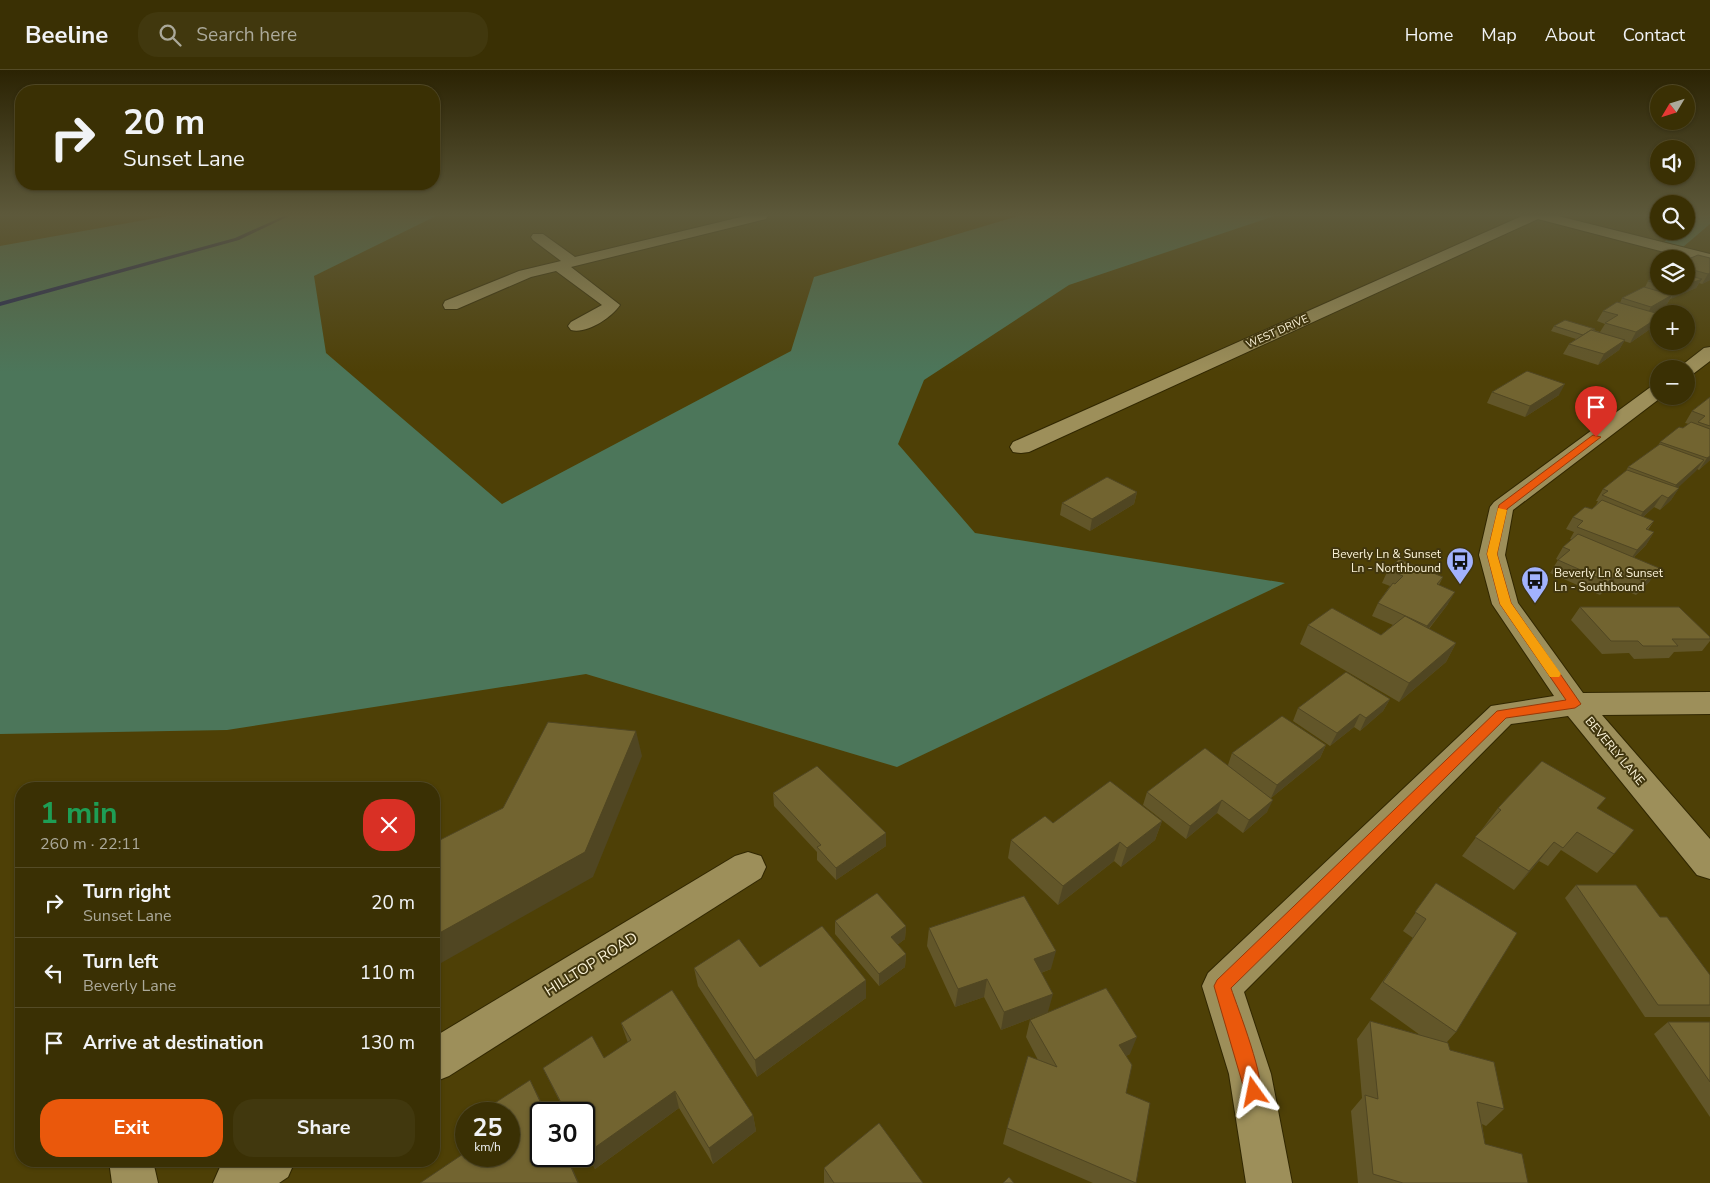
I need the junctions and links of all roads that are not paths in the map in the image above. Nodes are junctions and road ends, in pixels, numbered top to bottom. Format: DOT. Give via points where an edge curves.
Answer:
graph roads {
  1 [pos="549,268"];
  2 [pos="570,268"];
  3 [pos="1418,268"];
  4 [pos="451,305"];
  5 [pos="577,326"];
  6 [pos="1710,352"];
  7 [pos="1695,363"];
  8 [pos="1650,397"];
  9 [pos="1021,447"];
  10 [pos="1710,703"];
  11 [pos="1575,704"];
  12 [pos="1710,864"];
  13 [pos="748,867"];
  14 [pos="440,1057"];
  15 [pos="262,1167"];
  16 [pos="236,1183"];
  17 [pos="1269,1183"];
  1 -- 4 [label="street" via="525,274"];
  2 -- 5 [label="street" via="612,305 604,313"];
  3 -- 9 [label="street, WEST DRIVE"];
  6 -- 7 [label="street"];
  8 -- 11 [label="street, BEVERLY LANE" via="1502,507 1492,554 1505,604"];
  10 -- 11 [label="street"];
  11 -- 12 [label="street, BEVERLY LANE"];
  11 -- 17 [label="street" via="1502,714 1222,986 1250,1074"];
  13 -- 14 [label="street, HILLTOP ROAD"];
  15 -- 16 [label="street"];
}
